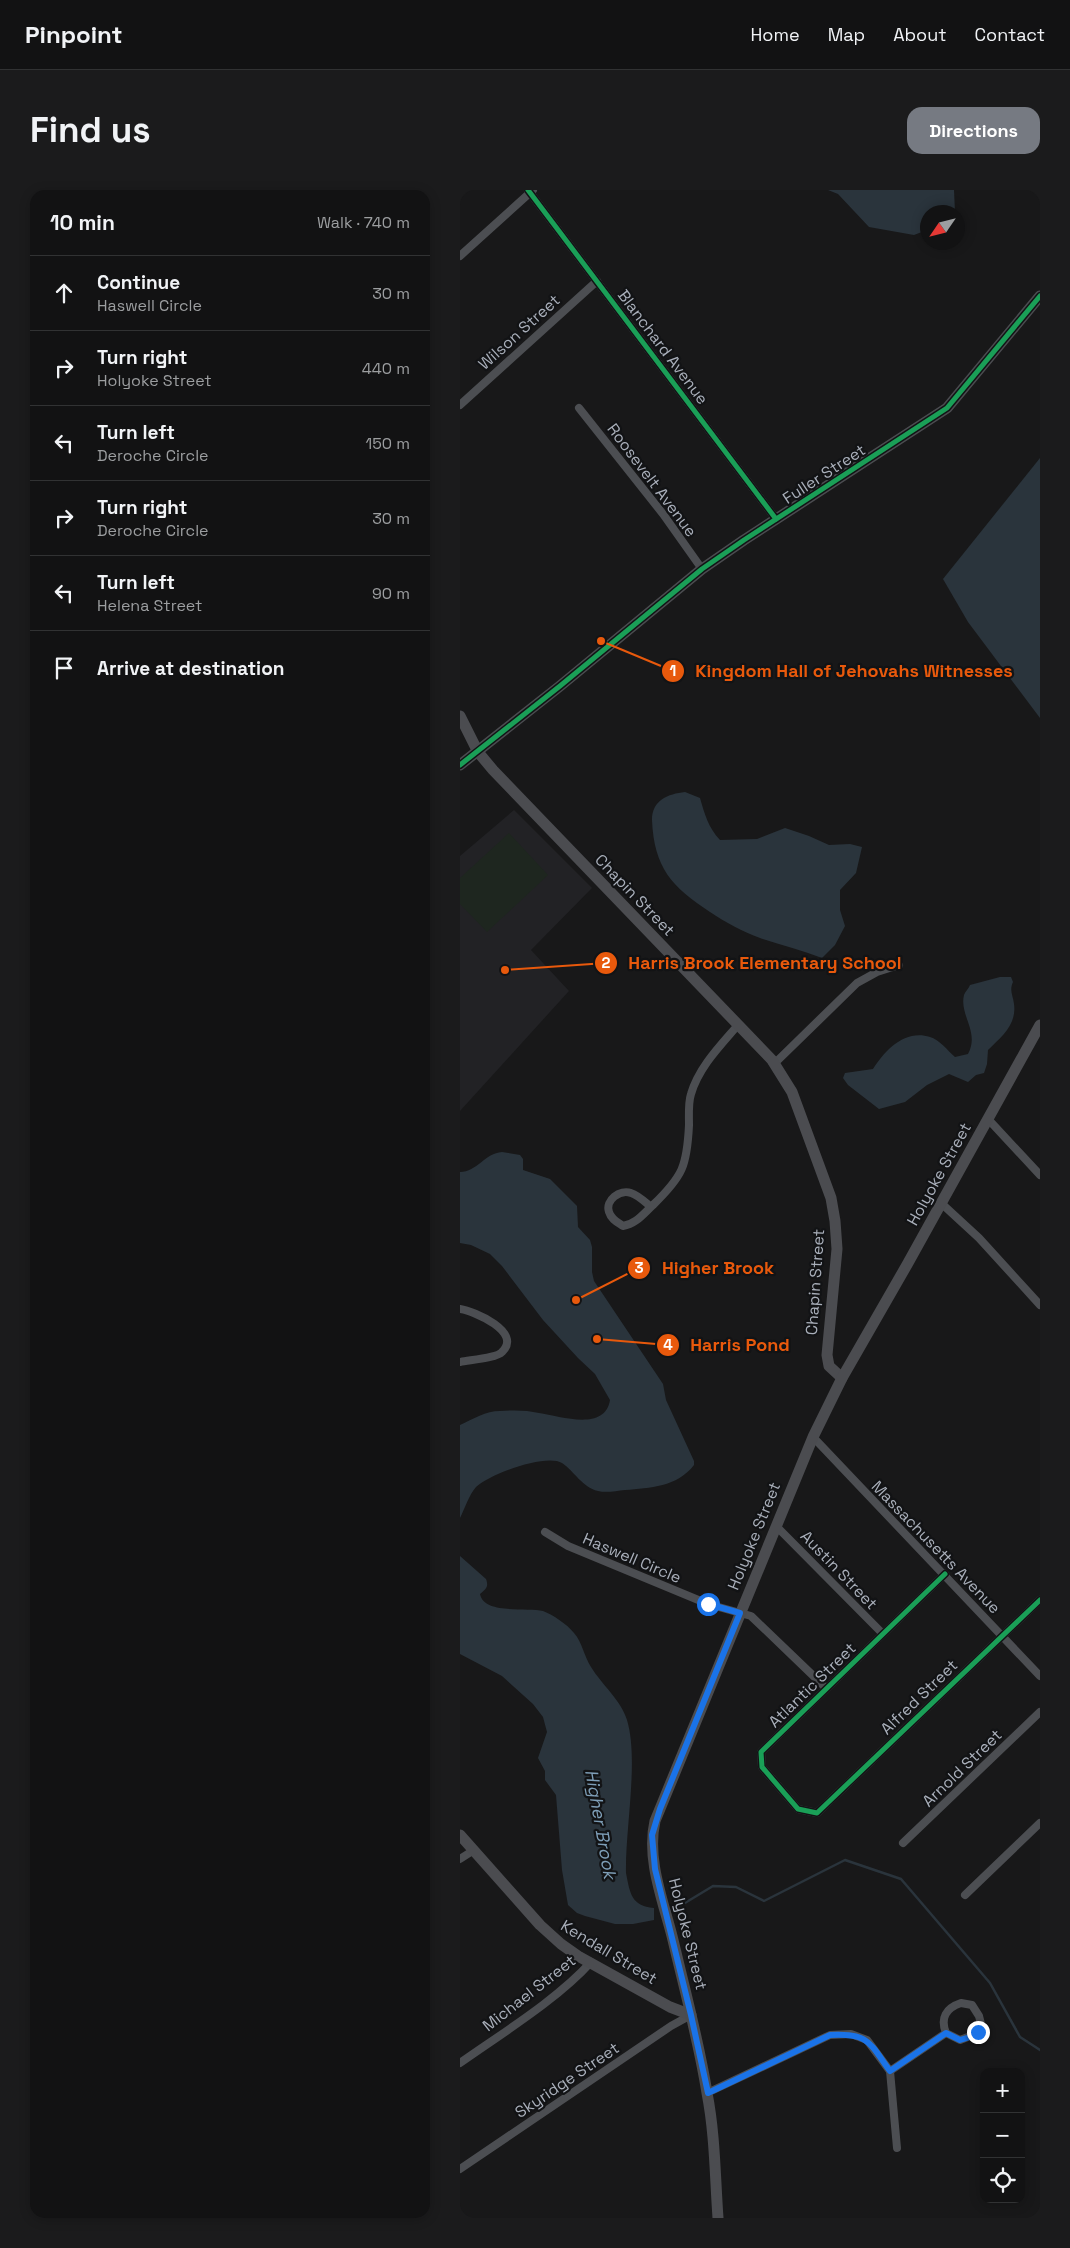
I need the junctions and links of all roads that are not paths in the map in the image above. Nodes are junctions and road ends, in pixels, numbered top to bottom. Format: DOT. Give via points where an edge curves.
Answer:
graph roads {
  1 [pos="530,191"];
  2 [pos="460,256"];
  3 [pos="597,281"];
  4 [pos="1040,296"];
  5 [pos="460,405"];
  6 [pos="579,408"];
  7 [pos="776,519"];
  8 [pos="702,569"];
  9 [pos="460,716"];
  10 [pos="478,752"];
  11 [pos="460,765"];
  12 [pos="899,964"];
  13 [pos="1040,1024"];
  14 [pos="738,1025"];
  15 [pos="1036,1041"];
  16 [pos="774,1064"];
  17 [pos="988,1119"];
  18 [pos="1040,1175"];
  19 [pos="941,1203"];
  20 [pos="651,1207"];
  21 [pos="1040,1305"];
  22 [pos="460,1309"];
  23 [pos="460,1362"];
  24 [pos="842,1378"];
  25 [pos="813,1437"];
  26 [pos="776,1526"];
  27 [pos="544,1532"];
  28 [pos="945,1574"];
  29 [pos="1040,1600"];
  30 [pos="740,1613"];
  31 [pos="882,1634"];
  32 [pos="1001,1636"];
  33 [pos="1040,1676"];
  34 [pos="826,1688"];
  35 [pos="1040,1712"];
  36 [pos="816,1813"];
  37 [pos="1040,1823"];
  38 [pos="460,1835"];
  39 [pos="903,1843"];
  40 [pos="474,1850"];
  41 [pos="460,1860"];
  42 [pos="965,1895"];
  43 [pos="591,1962"];
  44 [pos="691,2015"];
  45 [pos="946,2033"];
  46 [pos="460,2062"];
  47 [pos="890,2071"];
  48 [pos="708,2093"];
  49 [pos="897,2148"];
  50 [pos="460,2169"];
  51 [pos="718,2218"];
  1 -- 2 [label="street"];
  1 -- 3 [label="street, Blanchard Avenue"];
  3 -- 5 [label="street, Wilson Street"];
  3 -- 7 [label="street, Blanchard Avenue"];
  4 -- 7 [label="main road, Fuller Street" via="947,408"];
  6 -- 8 [label="street, Roosevelt Avenue"];
  7 -- 8 [label="main road, Fuller Street"];
  8 -- 10 [label="main road, Fuller Street"];
  9 -- 10 [label="main road, Chapin Street"];
  10 -- 11 [label="main road, Fuller Street"];
  10 -- 14 [label="main road, Chapin Street"];
  12 -- 16 [label="street" via="857,983"];
  13 -- 15 [label="main road, Holyoke Street"];
  14 -- 16 [label="main road, Chapin Street"];
  14 -- 20 [label="street" via="697,1078 690,1096 688,1154 684,1167 671,1188"];
  15 -- 17 [label="main road, Holyoke Street"];
  16 -- 24 [label="main road, Chapin Street" via="792,1092 831,1198 836,1221 837,1249 827,1355 829,1366"];
  17 -- 18 [label="street"];
  17 -- 19 [label="main road, Holyoke Street"];
  19 -- 21 [label="street" via="979,1238"];
  19 -- 24 [label="main road, Holyoke Street"];
  20 -- 20 [label="street" via="633,1224 623,1226 608,1211 608,1204 614,1196 623,1192 632,1193"];
  22 -- 23 [label="street" via="489,1319 502,1331 506,1343 500,1354"];
  24 -- 25 [label="main road, Holyoke Street"];
  25 -- 26 [label="main road, Holyoke Street"];
  25 -- 28 [label="street, Massachusetts Avenue"];
  26 -- 30 [label="main road, Holyoke Street"];
  26 -- 31 [label="street, Austin Street"];
  27 -- 30 [label="street, Haswell Circle" via="568,1546 722,1610"];
  28 -- 31 [label="street, Atlantic Street"];
  28 -- 32 [label="street, Massachusetts Avenue"];
  29 -- 32 [label="street, Alfred Street"];
  30 -- 34 [label="street, Haswell Circle" via="751,1616"];
  30 -- 44 [label="main road, Holyoke Street" via="655,1821 652,1841"];
  31 -- 34 [label="street, Atlantic Street"];
  32 -- 33 [label="street, Massachusetts Avenue"];
  32 -- 36 [label="street, Alfred Street"];
  34 -- 36 [label="street, Atlantic Street" via="761,1752 762,1766 798,1809"];
  35 -- 39 [label="street, Arnold Street"];
  37 -- 42 [label="street"];
  38 -- 40 [label="main road, Kendall Street"];
  40 -- 41 [label="street"];
  40 -- 43 [label="main road, Kendall Street" via="548,1934"];
  43 -- 44 [label="main road, Kendall Street" via="670,2007"];
  43 -- 46 [label="street, Michael Street" via="555,1993"];
  44 -- 48 [label="main road, Holyoke Street"];
  44 -- 50 [label="street, Skyridge Street"];
  45 -- 45 [label="street" via="960,2040 978,2032 981,2022 972,2005 961,2002 948,2010 943,2021"];
  45 -- 47 [label="street"];
  47 -- 48 [label="street" via="867,2040 851,2034 830,2035"];
  47 -- 49 [label="street"];
  48 -- 51 [label="main road, Holyoke Street"];
}
